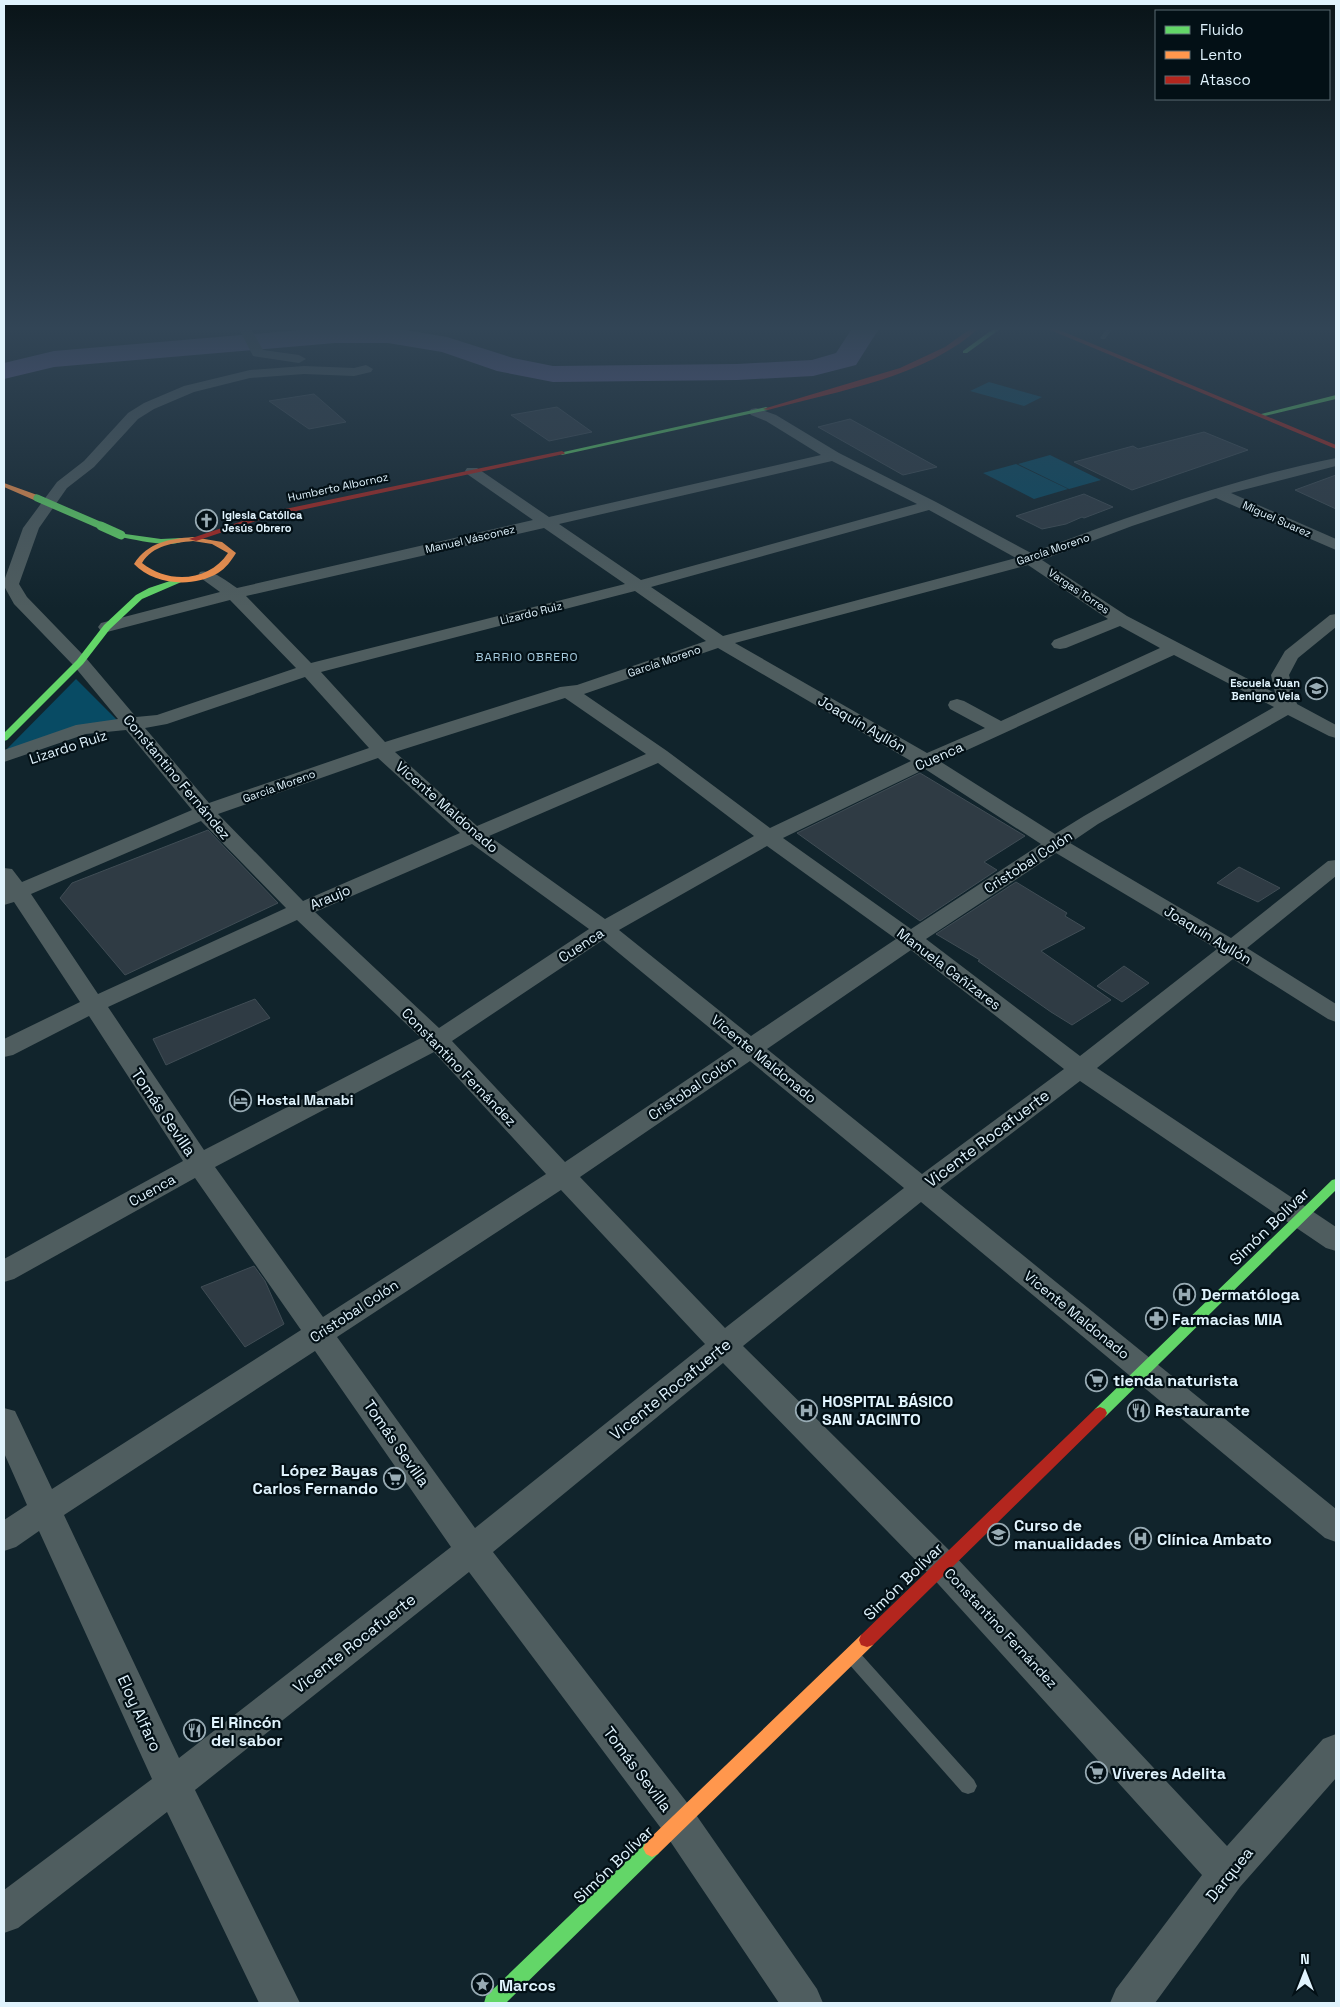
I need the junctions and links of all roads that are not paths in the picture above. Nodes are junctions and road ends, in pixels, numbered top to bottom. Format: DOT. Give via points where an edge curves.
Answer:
graph roads {
  1 [pos="129,421"];
  2 [pos="718,421"];
  3 [pos="757,421"];
  4 [pos="775,421"];
  5 [pos="1286,421"];
  6 [pos="1302,421"];
  7 [pos="1336,434"];
  8 [pos="1336,447"];
  9 [pos="834,456"];
  10 [pos="1336,462"];
  11 [pos="476,475"];
  12 [pos="4,485"];
  13 [pos="1218,493"];
  14 [pos="931,505"];
  15 [pos="545,522"];
  16 [pos="254,532"];
  17 [pos="121,535"];
  18 [pos="187,540"];
  19 [pos="1336,545"];
  20 [pos="145,553"];
  21 [pos="1030,559"];
  22 [pos="206,576"];
  23 [pos="182,580"];
  24 [pos="637,586"];
  25 [pos="234,594"];
  26 [pos="1336,619"];
  27 [pos="1121,620"];
  28 [pos="107,627"];
  29 [pos="720,642"];
  30 [pos="1060,644"];
  31 [pos="1174,648"];
  32 [pos="80,662"];
  33 [pos="306,670"];
  34 [pos="567,692"];
  35 [pos="957,705"];
  36 [pos="1288,707"];
  37 [pos="132,725"];
  38 [pos="1000,730"];
  39 [pos="1336,732"];
  40 [pos="4,738"];
  41 [pos="381,750"];
  42 [pos="660,755"];
  43 [pos="4,756"];
  44 [pos="926,761"];
  45 [pos="4,768"];
  46 [pos="204,812"];
  47 [pos="475,836"];
  48 [pos="768,838"];
  49 [pos="1056,844"];
  50 [pos="1336,866"];
  51 [pos="9,888"];
  52 [pos="300,910"];
  53 [pos="604,929"];
  54 [pos="911,939"];
  55 [pos="1231,948"];
  56 [pos="93,1005"];
  57 [pos="1336,1014"];
  58 [pos="437,1040"];
  59 [pos="751,1048"];
  60 [pos="4,1049"];
  61 [pos="1080,1069"];
  62 [pos="199,1164"];
  63 [pos="563,1176"];
  64 [pos="1336,1183"];
  65 [pos="921,1188"];
  66 [pos="1302,1217"];
  67 [pos="1336,1241"];
  68 [pos="4,1272"];
  69 [pos="319,1333"];
  70 [pos="724,1345"];
  71 [pos="1144,1369"];
  72 [pos="4,1420"];
  73 [pos="46,1511"];
  74 [pos="1336,1528"];
  75 [pos="4,1537"];
  76 [pos="472,1550"];
  77 [pos="942,1565"];
  78 [pos="851,1655"];
  79 [pos="1336,1751"];
  80 [pos="173,1785"];
  81 [pos="968,1786"];
  82 [pos="678,1822"];
  83 [pos="1227,1874"];
  84 [pos="4,1914"];
  85 [pos="280,2003"];
  86 [pos="493,2003"];
  87 [pos="803,2003"];
  88 [pos="1130,2003"];
  1 -- 32 [label="street, Constantino Fernández" via="89,464 62,485 31,528 11,584 20,600"];
  2 -- 11 [label="main road, Humberto Albornoz"];
  3 -- 11 [label="main road, Humberto Albornoz"];
  4 -- 9 [label="street, Vargas Torres"];
  5 -- 8 [label="main road"];
  6 -- 7 [label="main road"];
  9 -- 14 [label="street, Vargas Torres"];
  9 -- 15 [label="street, Manuel Vásconez"];
  10 -- 13 [label="street, García Moreno"];
  11 -- 15 [label="street, Joaquín Ayllón"];
  11 -- 16 [label="main road, Humberto Albornoz" via="274,524"];
  11 -- 18 [label="main road, Humberto Albornoz" via="266,515"];
  12 -- 17 [label="main road, bridge"];
  13 -- 19 [label="street, Miguel Suarez"];
  13 -- 21 [label="street, García Moreno"];
  14 -- 21 [label="street, Vargas Torres"];
  14 -- 24 [label="street, Lizardo Ruiz"];
  15 -- 24 [label="street, Joaquín Ayllón"];
  15 -- 25 [label="street, Manuel Vásconez"];
  17 -- 18 [label="main road"];
  17 -- 20 [label="main road"];
  18 -- 20 [label="main road, Humberto Albornoz" via="155,547"];
  18 -- 22 [label="main road" via="231,545 232,559 228,565"];
  20 -- 23 [label="main road" via="140,558 137,573"];
  21 -- 27 [label="street, Vargas Torres"];
  21 -- 29 [label="street, García Moreno"];
  22 -- 23 [label="main road"];
  22 -- 25 [label="street, Vicente Maldonado"];
  23 -- 28 [label="main road" via="138,597"];
  24 -- 29 [label="street, Joaquín Ayllón"];
  24 -- 33 [label="street, Lizardo Ruiz"];
  25 -- 28 [label="street, Manuel Vásconez"];
  25 -- 33 [label="street, Vicente Maldonado"];
  26 -- 36 [label="street" via="1291,655 1280,675"];
  27 -- 30 [label="street"];
  27 -- 31 [label="street, Vargas Torres"];
  28 -- 32 [label="main road"];
  29 -- 34 [label="street, García Moreno"];
  29 -- 44 [label="street, Joaquín Ayllón"];
  31 -- 36 [label="street, Vargas Torres"];
  31 -- 38 [label="street, Cuenca"];
  32 -- 37 [label="street, Constantino Fernández"];
  32 -- 40 [label="main road"];
  33 -- 37 [label="street, Lizardo Ruiz" via="160,720"];
  33 -- 41 [label="street, Vicente Maldonado"];
  34 -- 41 [label="street, García Moreno"];
  34 -- 42 [label="street, Manuela Cañizares"];
  35 -- 38 [label="street"];
  36 -- 39 [label="street, Vargas Torres"];
  36 -- 49 [label="street, Cristobal Colón" via="1091,820"];
  37 -- 43 [label="street, Lizardo Ruiz" via="84,729"];
  37 -- 45 [label="street, Lizardo Ruiz"];
  37 -- 46 [label="street, Constantino Fernández"];
  38 -- 44 [label="street, Cuenca"];
  41 -- 46 [label="street, García Moreno"];
  41 -- 47 [label="street, Vicente Maldonado"];
  42 -- 47 [label="street, Araujo"];
  42 -- 48 [label="street, Manuela Cañizares"];
  44 -- 48 [label="street, Cuenca"];
  44 -- 49 [label="street, Joaquín Ayllón"];
  46 -- 51 [label="street, García Moreno"];
  46 -- 52 [label="street, Constantino Fernández"];
  47 -- 52 [label="street, Araujo"];
  47 -- 53 [label="street, Vicente Maldonado"];
  48 -- 53 [label="street, Cuenca"];
  48 -- 54 [label="street, Manuela Cañizares"];
  49 -- 54 [label="street, Cristobal Colón"];
  49 -- 55 [label="street, Joaquín Ayllón"];
  50 -- 55 [label="street, Vicente Rocafuerte"];
  51 -- 56 [label="street, Tomás Sevilla"];
  52 -- 56 [label="street, Araujo"];
  52 -- 58 [label="street, Constantino Fernández"];
  53 -- 58 [label="street, Cuenca"];
  53 -- 59 [label="street, Vicente Maldonado"];
  54 -- 59 [label="street, Cristobal Colón"];
  54 -- 61 [label="street, Manuela Cañizares"];
  55 -- 57 [label="street, Joaquín Ayllón"];
  55 -- 61 [label="street, Vicente Rocafuerte"];
  56 -- 60 [label="street, Araujo"];
  56 -- 62 [label="street, Tomás Sevilla"];
  58 -- 62 [label="street, Cuenca"];
  58 -- 63 [label="street, Constantino Fernández"];
  59 -- 63 [label="street, Cristobal Colón"];
  59 -- 65 [label="street, Vicente Maldonado"];
  61 -- 65 [label="street, Vicente Rocafuerte"];
  61 -- 66 [label="street, Manuela Cañizares"];
  62 -- 68 [label="street, Cuenca"];
  62 -- 69 [label="street, Tomás Sevilla"];
  63 -- 69 [label="street, Cristobal Colón"];
  63 -- 70 [label="street, Constantino Fernández"];
  64 -- 66 [label="main road, Simón Bolívar"];
  65 -- 70 [label="street, Vicente Rocafuerte"];
  65 -- 71 [label="street, Vicente Maldonado"];
  66 -- 67 [label="street, Manuela Cañizares"];
  66 -- 71 [label="main road, Simón Bolívar"];
  69 -- 73 [label="street, Cristobal Colón"];
  69 -- 76 [label="street, Tomás Sevilla"];
  70 -- 76 [label="street, Vicente Rocafuerte"];
  70 -- 77 [label="street, Constantino Fernández"];
  71 -- 74 [label="street, Vicente Maldonado"];
  71 -- 77 [label="main road, Simón Bolívar"];
  72 -- 73 [label="street, Eloy Alfaro"];
  73 -- 75 [label="street, Cristobal Colón"];
  73 -- 80 [label="street, Eloy Alfaro"];
  76 -- 80 [label="street, Vicente Rocafuerte"];
  76 -- 82 [label="street, Tomás Sevilla"];
  77 -- 78 [label="main road, Simón Bolívar"];
  77 -- 83 [label="street, Constantino Fernández"];
  78 -- 81 [label="lane"];
  78 -- 82 [label="main road, Simón Bolívar"];
  79 -- 83 [label="street, Darquea"];
  80 -- 84 [label="street, Vicente Rocafuerte"];
  80 -- 85 [label="street, Eloy Alfaro"];
  82 -- 86 [label="main road, Simón Bolívar"];
  82 -- 87 [label="street, Tomás Sevilla"];
  83 -- 88 [label="street, Darquea"];
}
